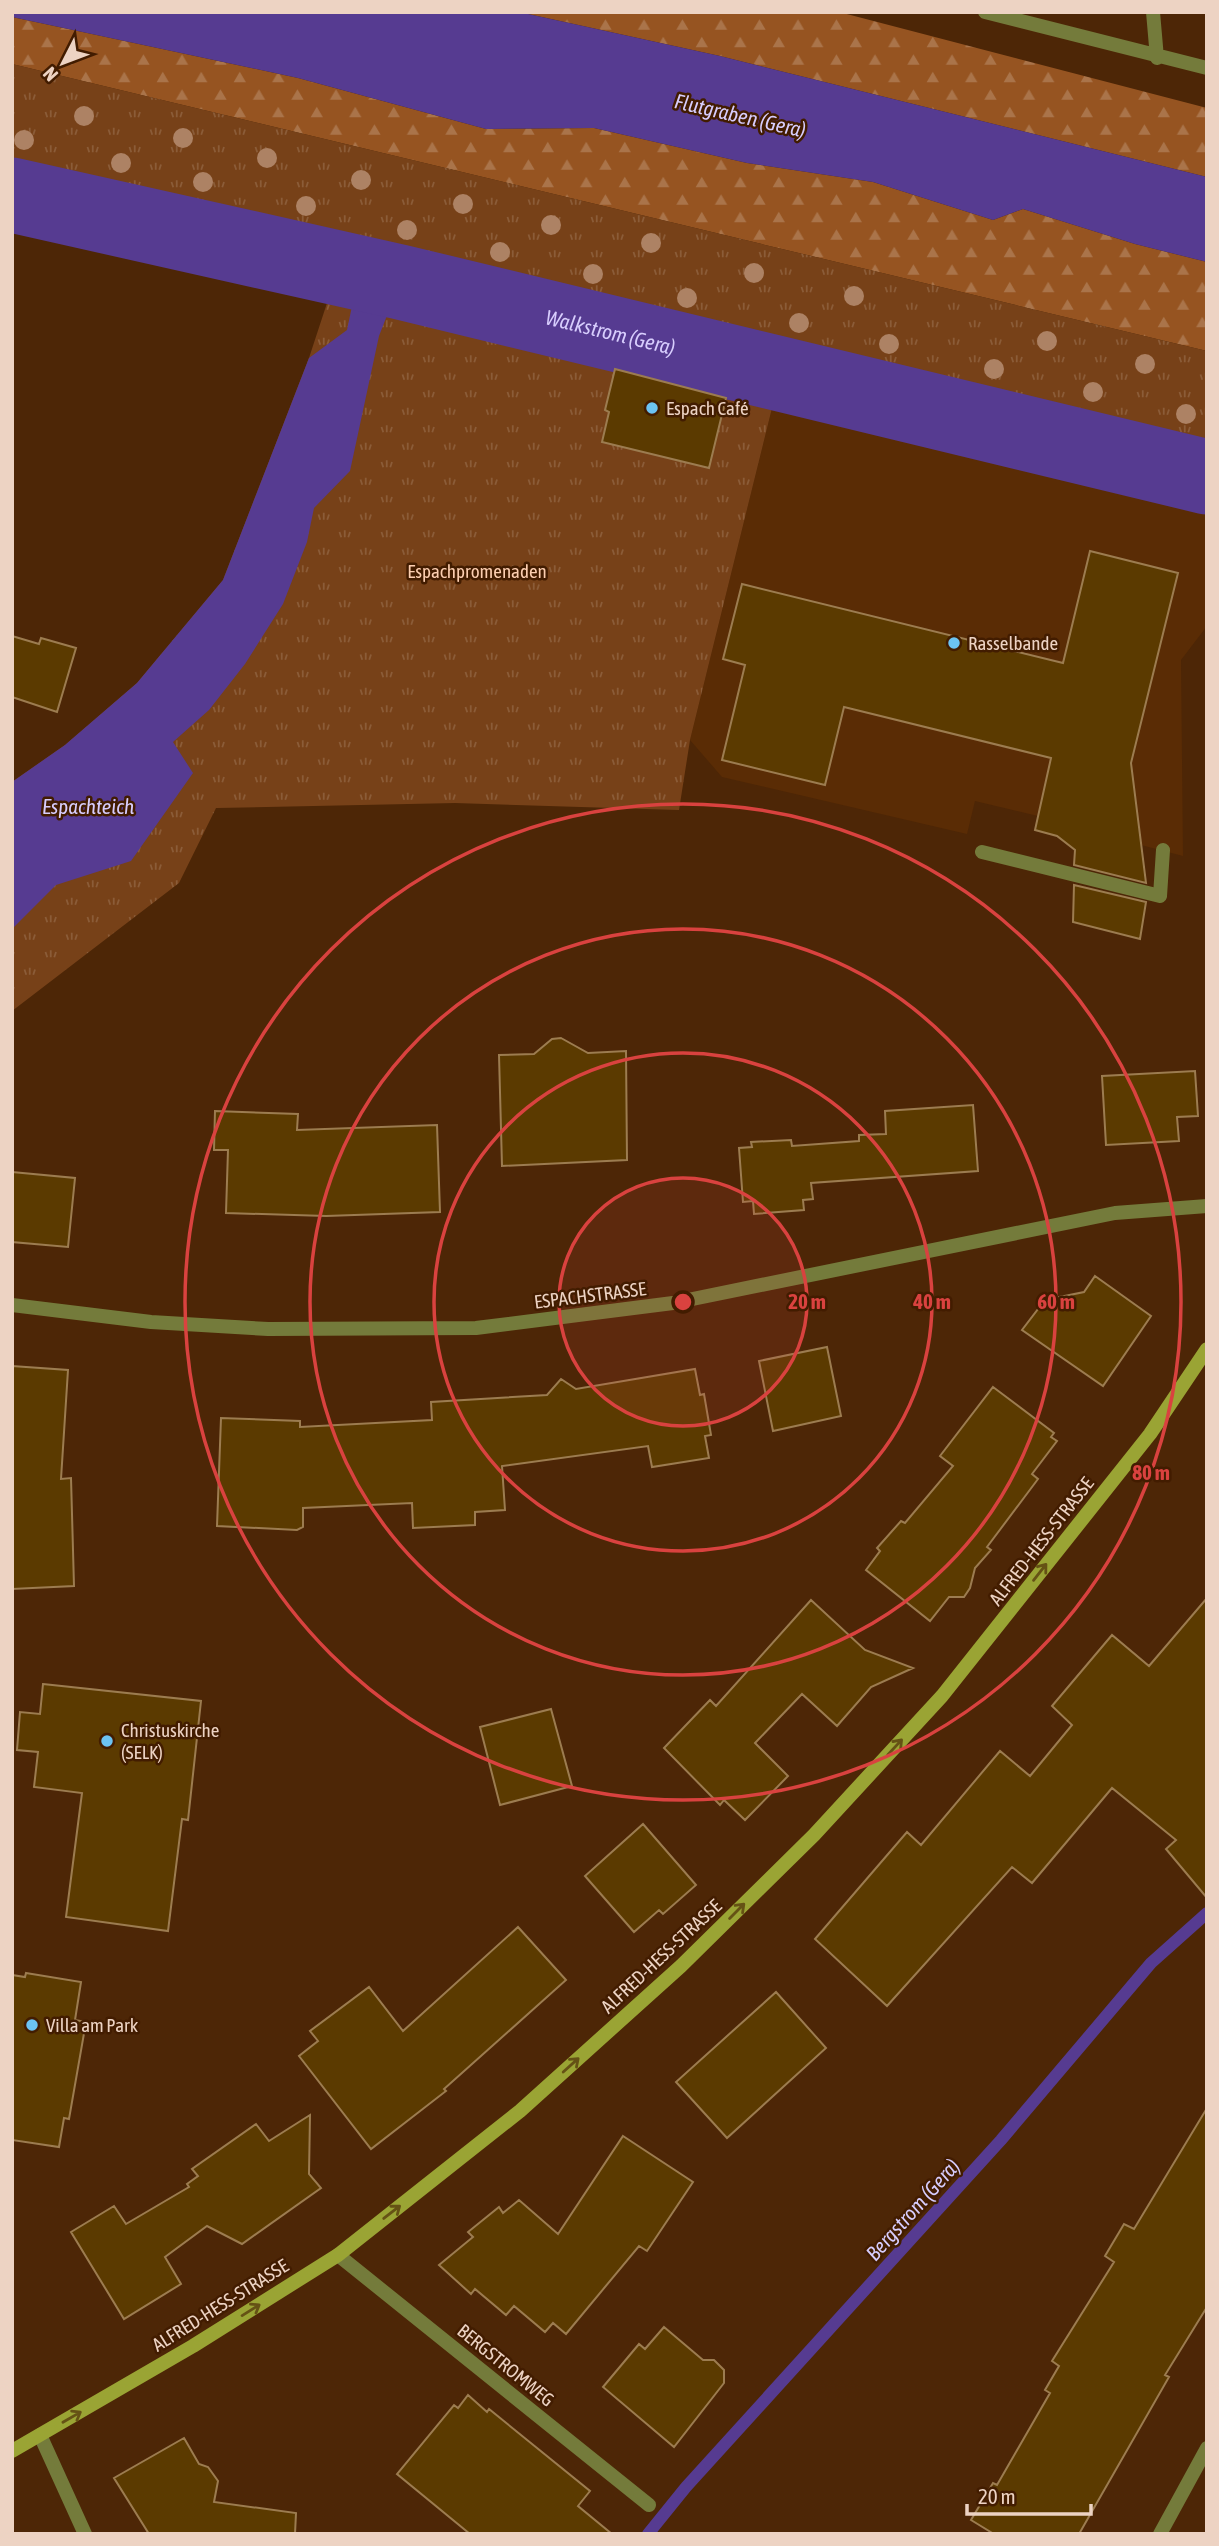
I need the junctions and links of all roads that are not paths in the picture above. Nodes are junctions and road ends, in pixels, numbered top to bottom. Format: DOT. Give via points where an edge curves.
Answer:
graph roads {
  1 [pos="985,12"];
  2 [pos="1153,12"];
  3 [pos="1157,58"];
  4 [pos="1207,68"];
  5 [pos="1163,850"];
  6 [pos="982,852"];
  7 [pos="1207,1206"];
  8 [pos="12,1306"];
  9 [pos="1207,1349"];
  10 [pos="338,2255"];
  11 [pos="40,2435"];
  12 [pos="1207,2448"];
  13 [pos="12,2451"];
  14 [pos="649,2505"];
  15 [pos="85,2534"];
  16 [pos="1160,2534"];
  1 -- 3 [label="street"];
  2 -- 3 [label="street"];
  3 -- 4 [label="street"];
  5 -- 6 [label="street" via="1160,896"];
  7 -- 8 [label="street, ESPACHSTRASSE" via="1115,1213 673,1303 476,1328 268,1329"];
  10 -- 9 [label="main road, ALFRED-HESS-STRASSE, one-way" via="530,2102 681,1966 814,1835 942,1696 1150,1434"];
  11 -- 10 [label="main road, ALFRED-HESS-STRASSE, one-way"];
  10 -- 14 [label="street, BERGSTROMWEG"];
  11 -- 13 [label="main road, ALFRED-HESS-STRASSE"];
  11 -- 15 [label="street"];
  12 -- 16 [label="street"];
}
